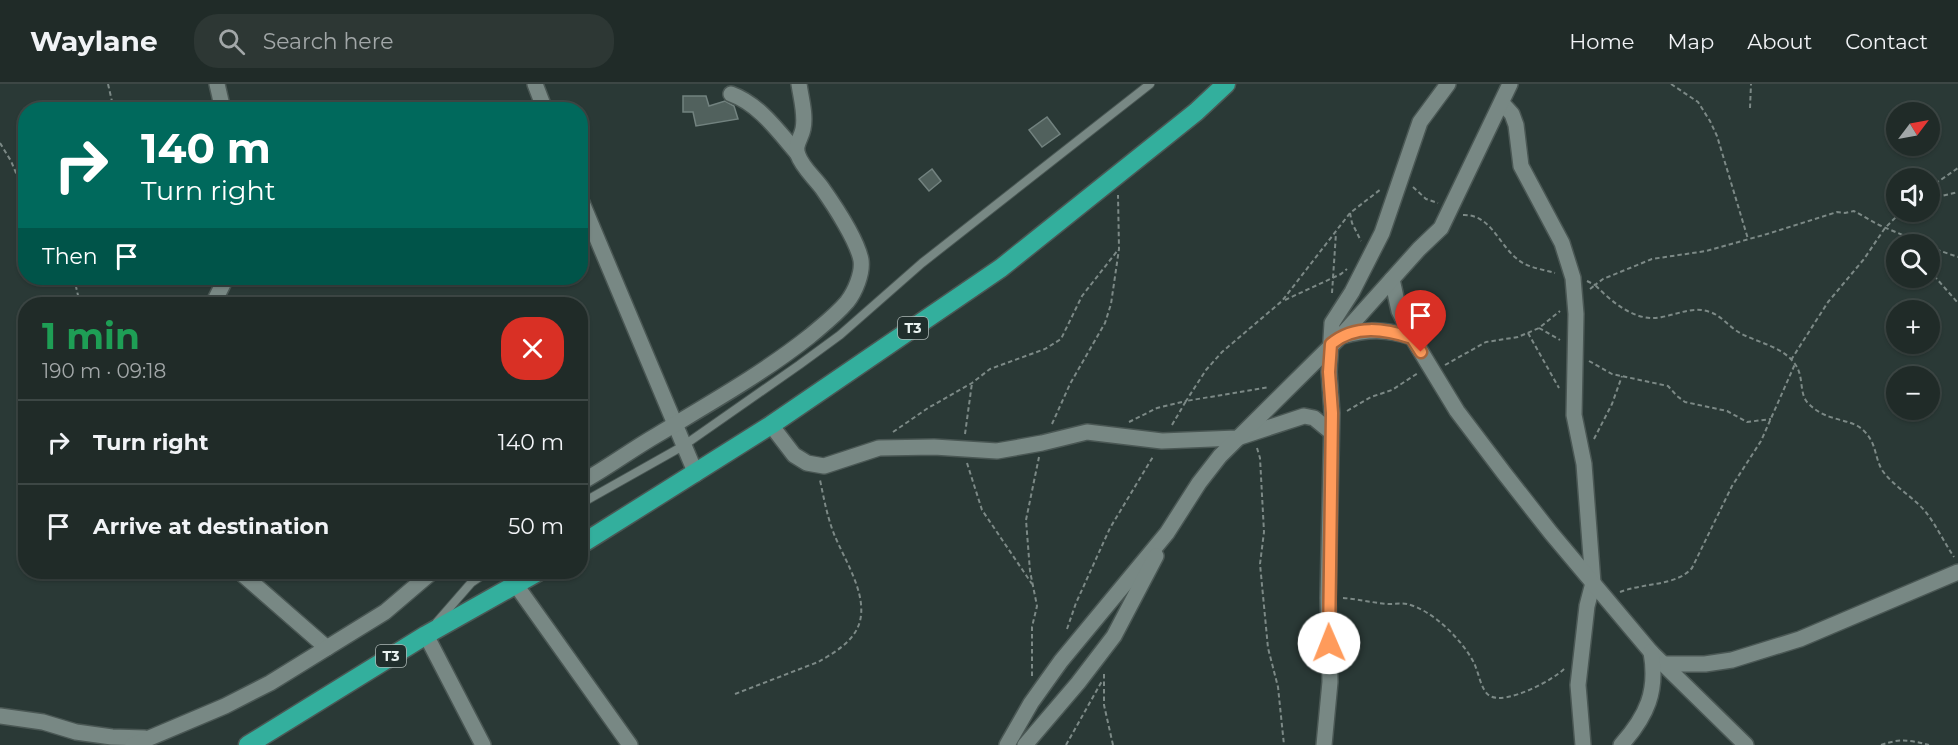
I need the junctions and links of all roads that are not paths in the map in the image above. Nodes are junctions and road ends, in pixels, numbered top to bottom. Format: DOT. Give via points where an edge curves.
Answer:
graph roads {
  1 [pos="217,84"];
  2 [pos="535,84"];
  3 [pos="799,84"];
  4 [pos="1150,84"];
  5 [pos="1226,84"];
  6 [pos="1448,84"];
  7 [pos="1510,84"];
  8 [pos="731,94"];
  9 [pos="221,102"];
  10 [pos="542,102"];
  11 [pos="1502,103"];
  12 [pos="797,153"];
  13 [pos="588,217"];
  14 [pos="1392,279"];
  15 [pos="1335,334"];
  16 [pos="1412,338"];
  17 [pos="771,425"];
  18 [pos="675,426"];
  19 [pos="1331,432"];
  20 [pos="1237,438"];
  21 [pos="683,446"];
  22 [pos="696,474"];
  23 [pos="588,478"];
  24 [pos="588,499"];
  25 [pos="1167,533"];
  26 [pos="588,540"];
  27 [pos="1958,572"];
  28 [pos="248,579"];
  29 [pos="424,579"];
  30 [pos="477,579"];
  31 [pos="526,579"];
  32 [pos="1593,583"];
  33 [pos="516,585"];
  34 [pos="426,635"];
  35 [pos="327,648"];
  36 [pos="1651,652"];
  37 [pos="1664,664"];
  38 [pos="0,716"];
  39 [pos="139,742"];
  40 [pos="248,745"];
  41 [pos="483,745"];
  42 [pos="630,745"];
  43 [pos="1006,745"];
  44 [pos="1025,745"];
  45 [pos="1324,745"];
  46 [pos="1583,745"];
  47 [pos="1621,745"];
  48 [pos="1746,745"];
  1 -- 9 [label="street"];
  2 -- 10 [label="street"];
  3 -- 12 [label="street" via="804,123"];
  4 -- 21 [label="lane" via="922,263 840,335"];
  5 -- 17 [label="highway, T3" via="1001,268"];
  6 -- 15 [label="street" via="1420,122 1382,233"];
  7 -- 11 [label="street"];
  8 -- 12 [label="street" via="755,107"];
  11 -- 14 [label="street" via="1441,228"];
  11 -- 32 [label="street" via="1516,125 1521,165 1562,243 1573,278 1574,415 1584,464"];
  12 -- 18 [label="street" via="857,248 861,269 855,288 848,301 784,356"];
  13 -- 18 [label="street"];
  14 -- 15 [label="street"];
  14 -- 16 [label="street" via="1399,311"];
  15 -- 16 [label="street" via="1382,330"];
  15 -- 19 [label="street" via="1329,372"];
  15 -- 20 [label="street" via="1296,382"];
  16 -- 32 [label="street" via="1457,411"];
  17 -- 20 [label="street" via="794,455 817,466 879,448 997,451 1087,432 1162,441"];
  17 -- 22 [label="highway, T3"];
  18 -- 21 [label="street"];
  18 -- 23 [label="street"];
  19 -- 20 [label="street" via="1314,418 1304,416"];
  19 -- 45 [label="street" via="1329,682"];
  20 -- 25 [label="street" via="1199,483"];
  21 -- 22 [label="street"];
  21 -- 24 [label="lane"];
  22 -- 26 [label="highway, T3"];
  25 -- 43 [label="street" via="1061,661"];
  25 -- 44 [label="street" via="1114,636"];
  27 -- 37 [label="street" via="1800,639 1732,660"];
  28 -- 35 [label="street"];
  29 -- 35 [label="street" via="385,612"];
  30 -- 34 [label="lane"];
  31 -- 33 [label="highway, T3"];
  32 -- 36 [label="street"];
  32 -- 46 [label="street" via="1578,686"];
  33 -- 34 [label="highway, T3"];
  33 -- 42 [label="street"];
  34 -- 40 [label="highway, T3"];
  34 -- 41 [label="street"];
  35 -- 39 [label="street" via="243,697"];
  36 -- 37 [label="street"];
  36 -- 47 [label="street" via="1651,697 1644,714"];
  37 -- 48 [label="street"];
  38 -- 39 [label="street"];
}
